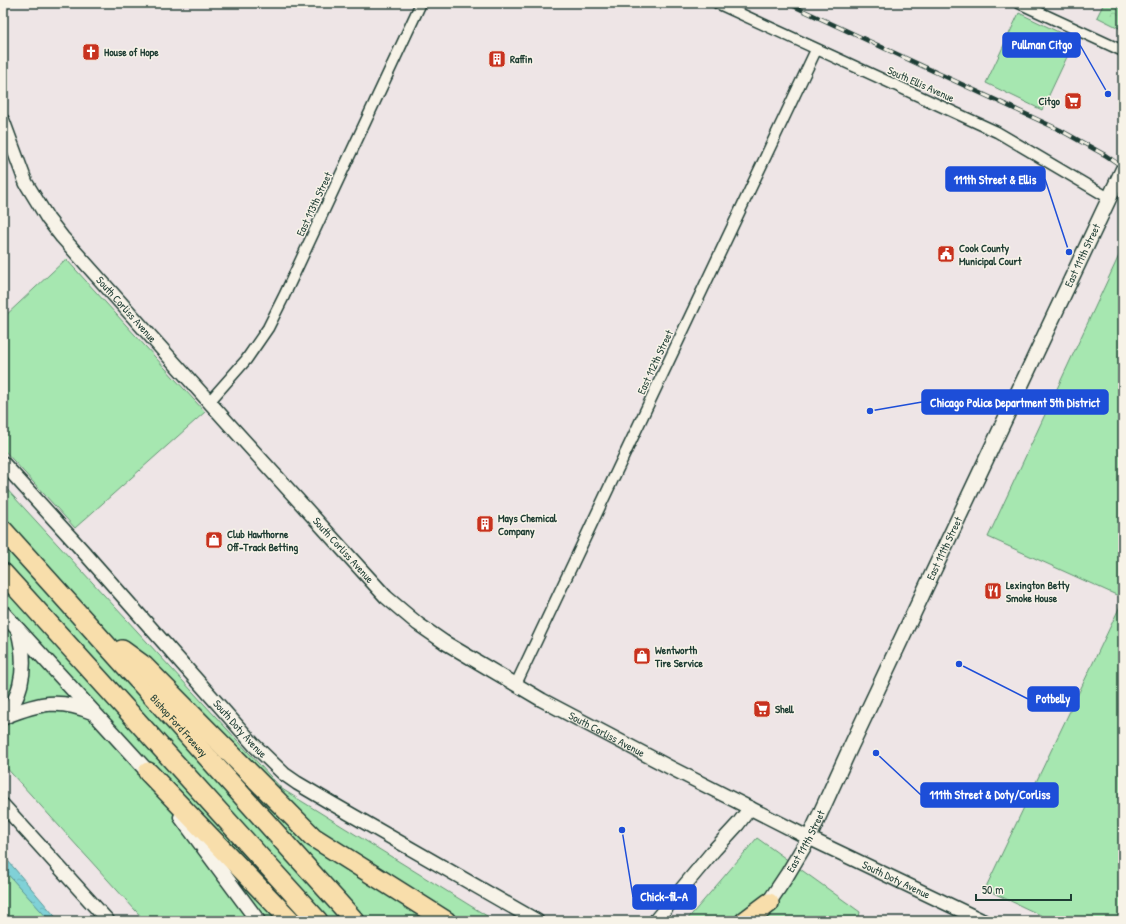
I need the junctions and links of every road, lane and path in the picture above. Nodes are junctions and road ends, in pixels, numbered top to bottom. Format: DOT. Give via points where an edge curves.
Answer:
graph roads {
  1 [pos="421,3"];
  2 [pos="717,3"];
  3 [pos="1019,3"];
  4 [pos="816,50"];
  5 [pos="1123,51"];
  6 [pos="3,121"];
  7 [pos="1123,169"];
  8 [pos="1109,198"];
  9 [pos="209,402"];
  10 [pos="3,463"];
  11 [pos="3,530"];
  12 [pos="3,573"];
  13 [pos="3,613"];
  14 [pos="88,624"];
  15 [pos="18,629"];
  16 [pos="516,684"];
  17 [pos="95,713"];
  18 [pos="5,717"];
  19 [pos="148,772"];
  20 [pos="3,804"];
  21 [pos="750,808"];
  22 [pos="809,838"];
  23 [pos="769,903"];
  24 [pos="108,921"];
  25 [pos="258,921"];
  26 [pos="291,921"];
  27 [pos="318,921"];
  28 [pos="355,921"];
  29 [pos="446,921"];
  30 [pos="537,921"];
  31 [pos="656,921"];
  32 [pos="745,921"];
  33 [pos="756,921"];
  34 [pos="983,921"];
  1 -- 9 [label="street, East 113th Street" via="268,328 246,360"];
  2 -- 4 [label="street, South Ellis Avenue"];
  3 -- 5 [label="street"];
  4 -- 8 [label="street, South Ellis Avenue" via="997,132"];
  4 -- 16 [label="street, East 112th Street"];
  6 -- 9 [label="street, South Corliss Avenue" via="26,183 48,219"];
  7 -- 8 [label="main road, East 111th Street"];
  8 -- 22 [label="main road, East 111th Street"];
  9 -- 16 [label="street, South Corliss Avenue" via="386,597 409,618 444,642"];
  10 -- 30 [label="street, South Doty Avenue" via="255,746 284,774"];
  11 -- 14 [label="highway, Bishop Ford Freeway"];
  12 -- 27 [label="highway"];
  13 -- 15 [label="main road"];
  14 -- 28 [label="highway, Bishop Ford Freeway"];
  14 -- 29 [label="highway" via="144,666 313,837"];
  15 -- 17 [label="main road"];
  15 -- 18 [label="main road" via="23,655 22,673 16,699"];
  16 -- 21 [label="street, South Corliss Avenue"];
  17 -- 18 [label="main road" via="64,703 53,703 21,710"];
  17 -- 19 [label="main road"];
  19 -- 25 [label="main road"];
  19 -- 26 [label="highway"];
  20 -- 24 [label="street"];
  21 -- 22 [label="street, South Corliss Avenue"];
  21 -- 31 [label="street"];
  22 -- 23 [label="main road, East 111th Street"];
  22 -- 34 [label="street, South Doty Avenue"];
  23 -- 32 [label="highway"];
  23 -- 33 [label="main road, East 111th Street"];
}
